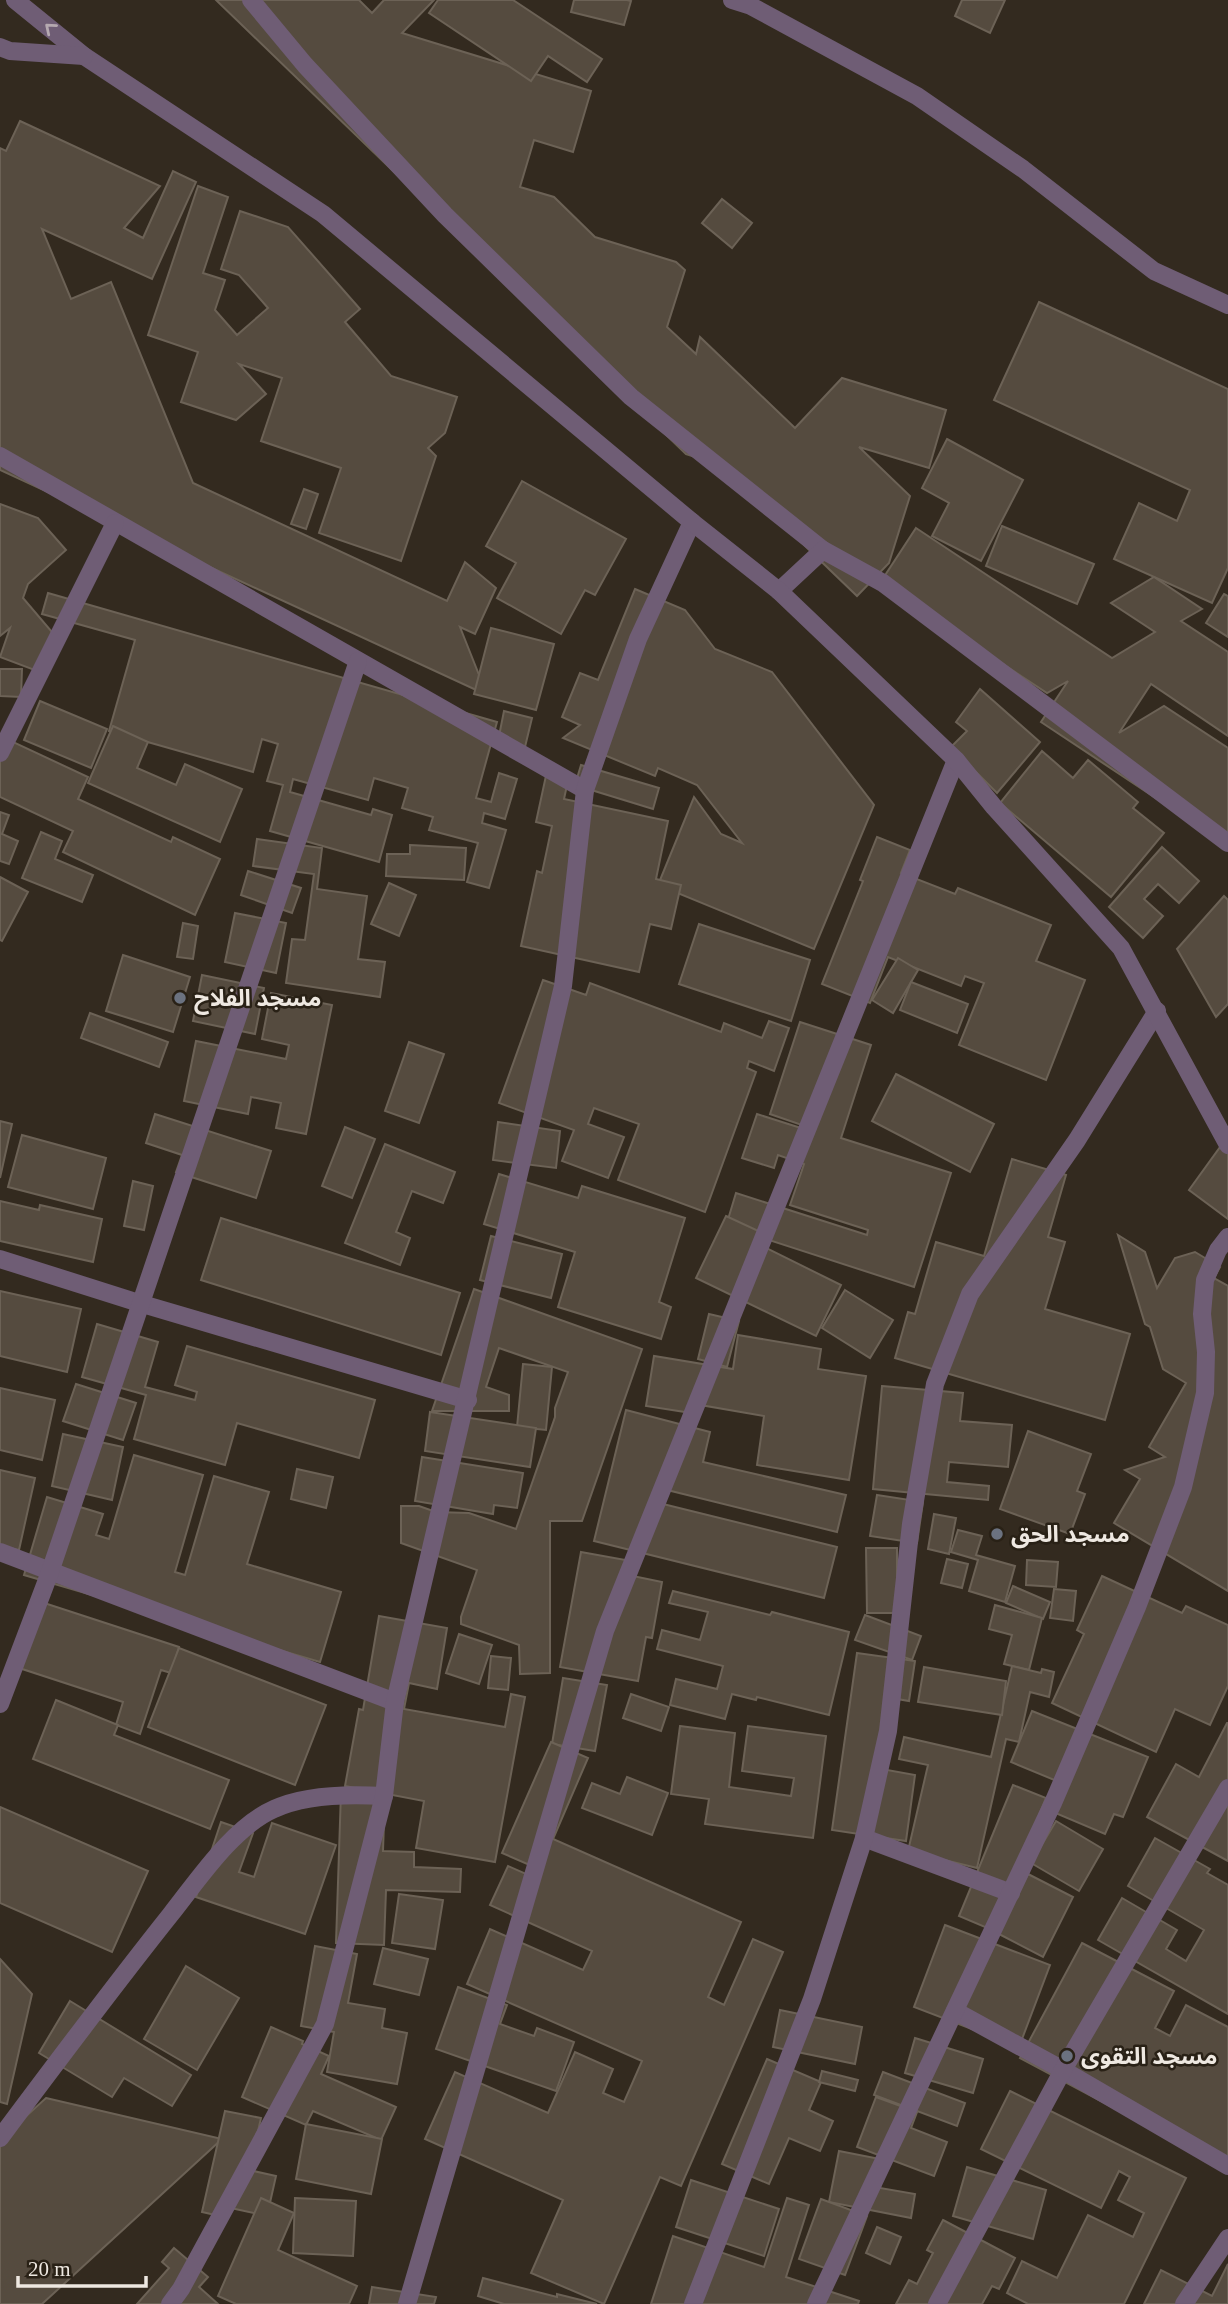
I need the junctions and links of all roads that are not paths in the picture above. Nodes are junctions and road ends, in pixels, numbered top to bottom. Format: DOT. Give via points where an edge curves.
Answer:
graph roads {
  1 [pos="15,0"];
  2 [pos="251,0"];
  3 [pos="732,0"];
  4 [pos="0,47"];
  5 [pos="84,56"];
  6 [pos="1228,305"];
  7 [pos="0,456"];
  8 [pos="692,522"];
  9 [pos="115,523"];
  10 [pos="823,550"];
  11 [pos="779,591"];
  12 [pos="358,661"];
  13 [pos="0,753"];
  14 [pos="956,760"];
  15 [pos="585,790"];
  16 [pos="1228,843"];
  17 [pos="1157,1011"];
  18 [pos="1228,1145"];
  19 [pos="1228,1237"];
  20 [pos="0,1259"];
  21 [pos="139,1303"];
  22 [pos="468,1401"];
  23 [pos="0,1552"];
  24 [pos="50,1572"];
  25 [pos="396,1702"];
  26 [pos="0,1704"];
  27 [pos="1228,1788"];
  28 [pos="384,1796"];
  29 [pos="864,1838"];
  30 [pos="1011,1893"];
  31 [pos="954,2011"];
  32 [pos="1063,2070"];
  33 [pos="0,2138"];
  34 [pos="1228,2166"];
  35 [pos="1228,2238"];
  36 [pos="170,2304"];
  37 [pos="407,2304"];
  38 [pos="693,2304"];
  39 [pos="816,2304"];
  40 [pos="937,2304"];
  41 [pos="1184,2304"];
  5 -- 1 [label="street, one-way"];
  2 -- 10 [label="street" via="445,215 631,397"];
  3 -- 6 [label="street" via="917,96 1023,169 1154,271"];
  4 -- 5 [label="street"];
  5 -- 8 [label="street" via="323,214"];
  7 -- 9 [label="street"];
  8 -- 11 [label="street"];
  8 -- 15 [label="street" via="638,639"];
  9 -- 12 [label="street"];
  9 -- 13 [label="street"];
  10 -- 11 [label="street"];
  10 -- 16 [label="street" via="883,583"];
  11 -- 14 [label="street"];
  12 -- 15 [label="street"];
  12 -- 21 [label="street"];
  14 -- 17 [label="street" via="1121,948"];
  14 -- 37 [label="street" via="605,1631"];
  15 -- 22 [label="street" via="563,986"];
  17 -- 18 [label="street"];
  17 -- 29 [label="street" via="1077,1140 970,1294 935,1384 911,1524 887,1731"];
  19 -- 30 [label="street" via="1205,1280 1205,1393 1184,1487 1095,1705"];
  20 -- 21 [label="street"];
  21 -- 22 [label="street"];
  21 -- 24 [label="street"];
  22 -- 25 [label="street"];
  23 -- 24 [label="street"];
  24 -- 25 [label="street"];
  24 -- 26 [label="street"];
  25 -- 28 [label="street"];
  27 -- 32 [label="street"];
  28 -- 33 [label="street" via="310,1799 274,1809 241,1831 145,1947"];
  28 -- 36 [label="street" via="324,2024"];
  29 -- 30 [label="street"];
  29 -- 38 [label="street" via="812,1999"];
  30 -- 31 [label="street"];
  31 -- 32 [label="street"];
  31 -- 39 [label="street"];
  32 -- 34 [label="street"];
  32 -- 40 [label="street"];
  35 -- 41 [label="street"];
}
